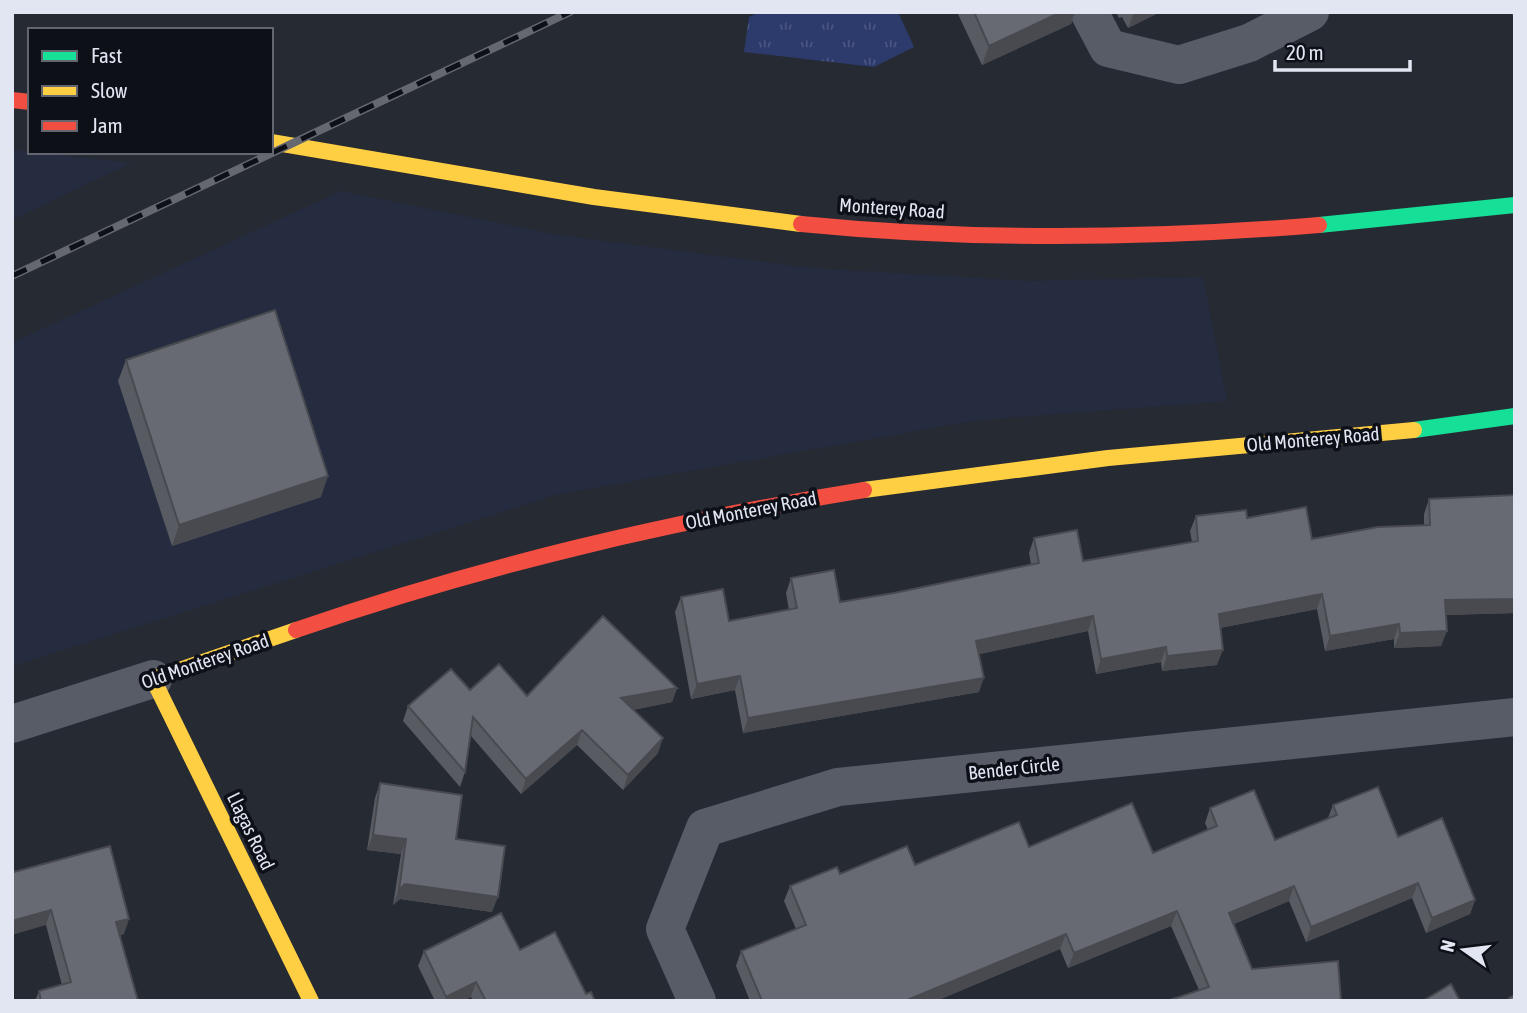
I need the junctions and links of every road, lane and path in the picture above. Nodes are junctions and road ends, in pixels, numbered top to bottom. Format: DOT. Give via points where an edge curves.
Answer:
graph roads {
  1 [pos="1088,12"];
  2 [pos="1310,12"];
  3 [pos="273,142"];
  4 [pos="1515,205"];
  5 [pos="1515,416"];
  6 [pos="153,679"];
  7 [pos="1515,717"];
  8 [pos="12,724"];
  9 [pos="311,1001"];
  10 [pos="697,1001"];
  1 -- 2 [label="street" via="1108,48 1179,65 1249,43"];
  3 -- 4 [label="street, Monterey Road" via="656,206 917,233 1182,234 1323,226"];
  5 -- 6 [label="street, Old Monterey Road" via="953,476 758,508 582,544 419,588"];
  6 -- 8 [label="street, Old Monterey Road"];
  6 -- 9 [label="street, Llagas Road"];
  7 -- 10 [label="street, Bender Circle" via="838,786 705,828 665,929"];
}
